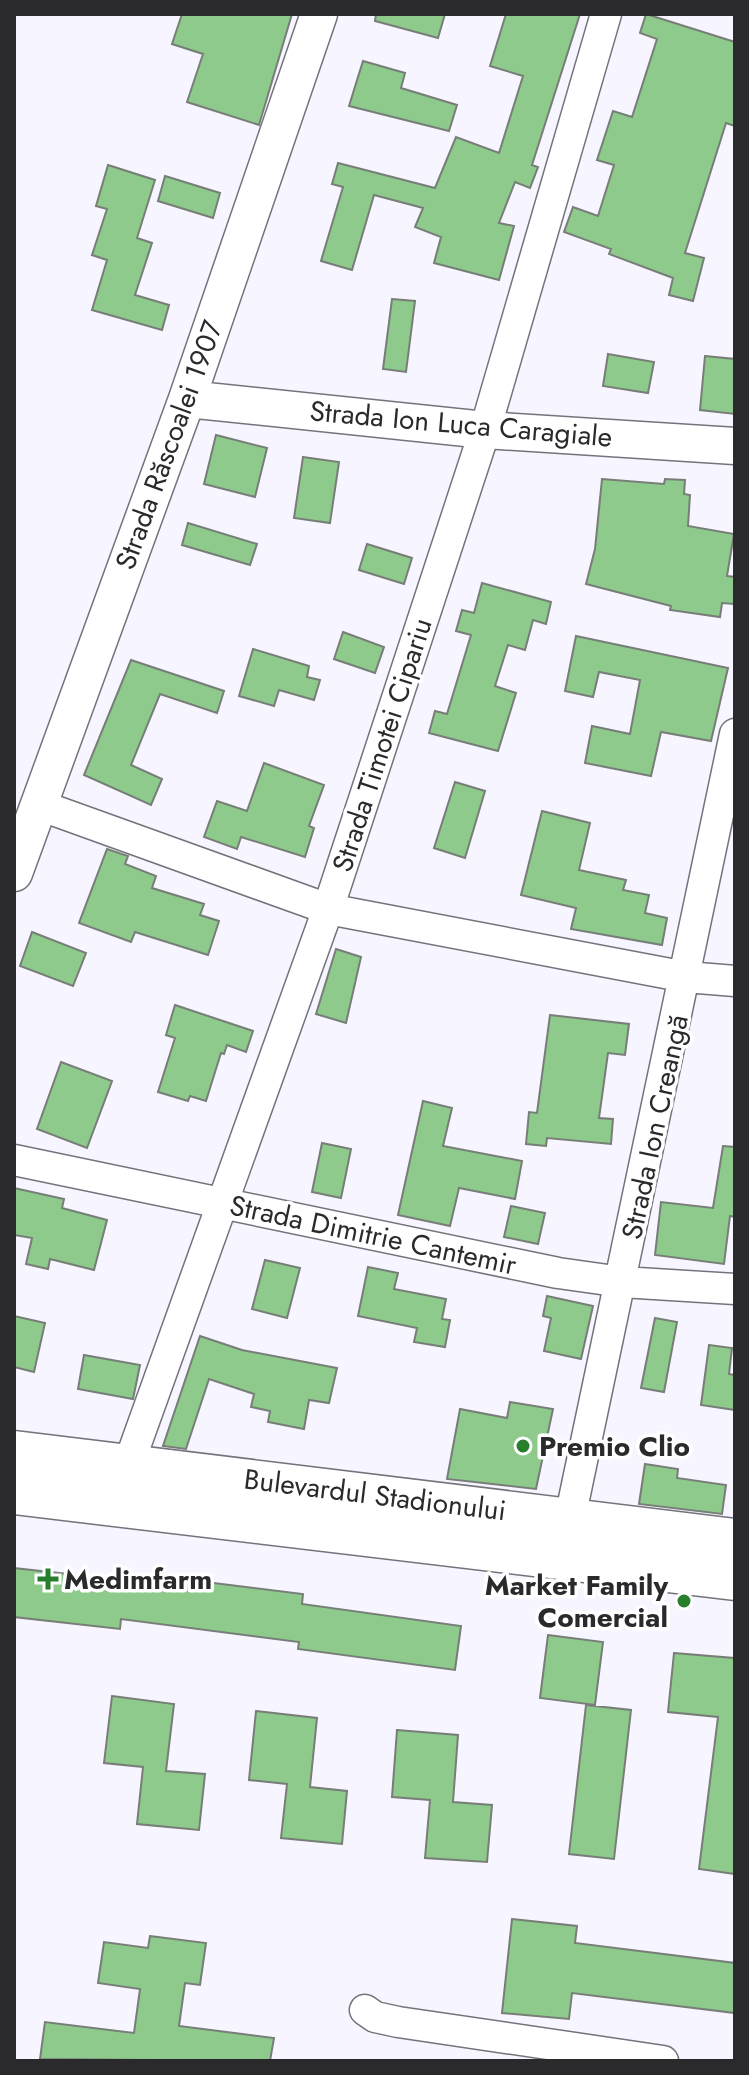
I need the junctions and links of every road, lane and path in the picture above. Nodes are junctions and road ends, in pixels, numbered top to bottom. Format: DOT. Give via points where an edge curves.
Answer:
graph roads {
  1 [pos="319,14"];
  2 [pos="606,14"];
  3 [pos="187,399"];
  4 [pos="485,430"];
  5 [pos="735,446"];
  6 [pos="735,734"];
  7 [pos="39,805"];
  8 [pos="14,873"];
  9 [pos="328,909"];
  10 [pos="686,977"];
  11 [pos="735,981"];
  12 [pos="14,1160"];
  13 [pos="222,1204"];
  14 [pos="622,1282"];
  15 [pos="735,1289"];
  16 [pos="14,1452"];
  17 [pos="128,1466"];
  18 [pos="14,1493"];
  19 [pos="570,1518"];
  20 [pos="735,1540"];
  21 [pos="735,1579"];
  22 [pos="365,2010"];
  23 [pos="663,2061"];
  1 -- 3 [label="street, Strada Răscoalei 1907"];
  2 -- 4 [label="street, Strada Timotei Cipariu"];
  3 -- 4 [label="street, Strada Ion Luca Caragiale"];
  3 -- 7 [label="street, Strada Răscoalei 1907"];
  4 -- 5 [label="street, Strada Ion Luca Caragiale"];
  4 -- 9 [label="street, Strada Timotei Cipariu"];
  6 -- 10 [label="street, Strada Ion Creangă"];
  7 -- 8 [label="street, Strada Răscoalei 1907"];
  7 -- 9 [label="street"];
  9 -- 10 [label="street"];
  9 -- 13 [label="street, Strada Timotei Cipariu"];
  10 -- 11 [label="street"];
  10 -- 14 [label="street, Strada Ion Creangă"];
  12 -- 13 [label="street, Strada Dimitrie Cantemir"];
  13 -- 14 [label="street, Strada Dimitrie Cantemir"];
  13 -- 17 [label="street, Strada Timotei Cipariu"];
  14 -- 15 [label="street, Strada Dimitrie Cantemir"];
  14 -- 19 [label="street, Strada Ion Creangă"];
  16 -- 17 [label="main road, Bulevardul Stadionului"];
  17 -- 19 [label="main road, Bulevardul Stadionului"];
  18 -- 21 [label="main road, Bulevardul Stadionului"];
  19 -- 20 [label="main road, Bulevardul Stadionului"];
  22 -- 23 [label="street" via="398,2022"];
}
